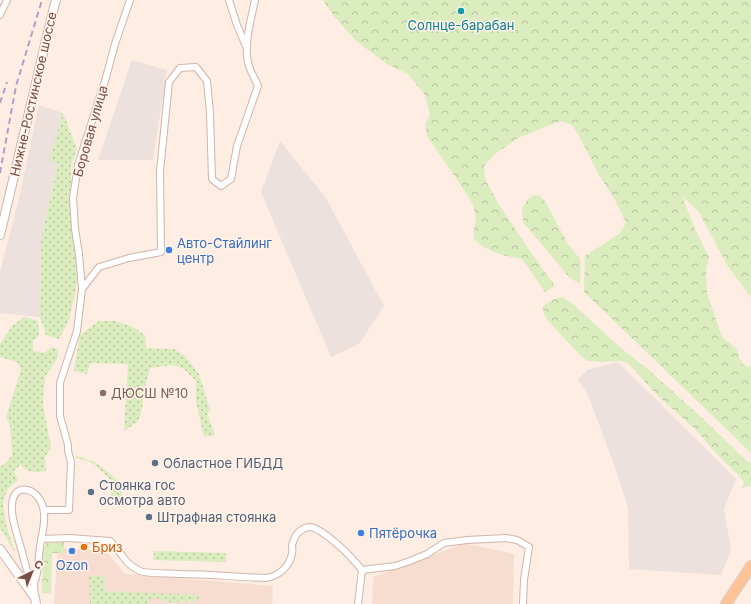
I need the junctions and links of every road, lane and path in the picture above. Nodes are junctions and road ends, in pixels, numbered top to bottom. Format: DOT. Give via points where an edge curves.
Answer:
graph roads {
  1 [pos="7,0"];
  2 [pos="56,0"];
  3 [pos="130,0"];
  4 [pos="229,0"];
  5 [pos="255,0"];
  6 [pos="0,15"];
  7 [pos="247,47"];
  8 [pos="0,235"];
  9 [pos="82,289"];
  10 [pos="44,510"];
  11 [pos="41,539"];
  12 [pos="0,549"];
  13 [pos="751,566"];
  14 [pos="362,570"];
  15 [pos="34,583"];
  16 [pos="35,601"];
  17 [pos="358,604"];
  18 [pos="523,604"];
  19 [pos="726,604"];
  1 -- 6 [label="street"];
  2 -- 8 [label="street, Нижне-Ростинское шоссе"];
  3 -- 9 [label="street, Боровая улица" via="78,165 73,198"];
  4 -- 7 [label="street"];
  5 -- 7 [label="street"];
  7 -- 9 [label="street" via="248,64 258,86 237,146 231,179 221,186 212,179 207,81 196,67 180,68 169,82 160,171 161,252 99,267"];
  9 -- 10 [label="street, Боровая улица" via="77,331 60,383 60,416 71,462 69,510"];
  10 -- 11 [label="street"];
  10 -- 15 [label="street" via="38,497 29,490 21,490 13,498 12,514 15,528 29,577"];
  11 -- 14 [label="street" via="110,541 130,566 142,572 266,578 274,577 288,565 297,534 310,527 319,529"];
  11 -- 15 [label="street"];
  12 -- 16 [label="street"];
  13 -- 19 [label="main road"];
  14 -- 17 [label="street"];
  14 -- 18 [label="street" via="395,566 427,554 444,543 506,538 517,540 529,546"];
  15 -- 16 [label="street"];
}
